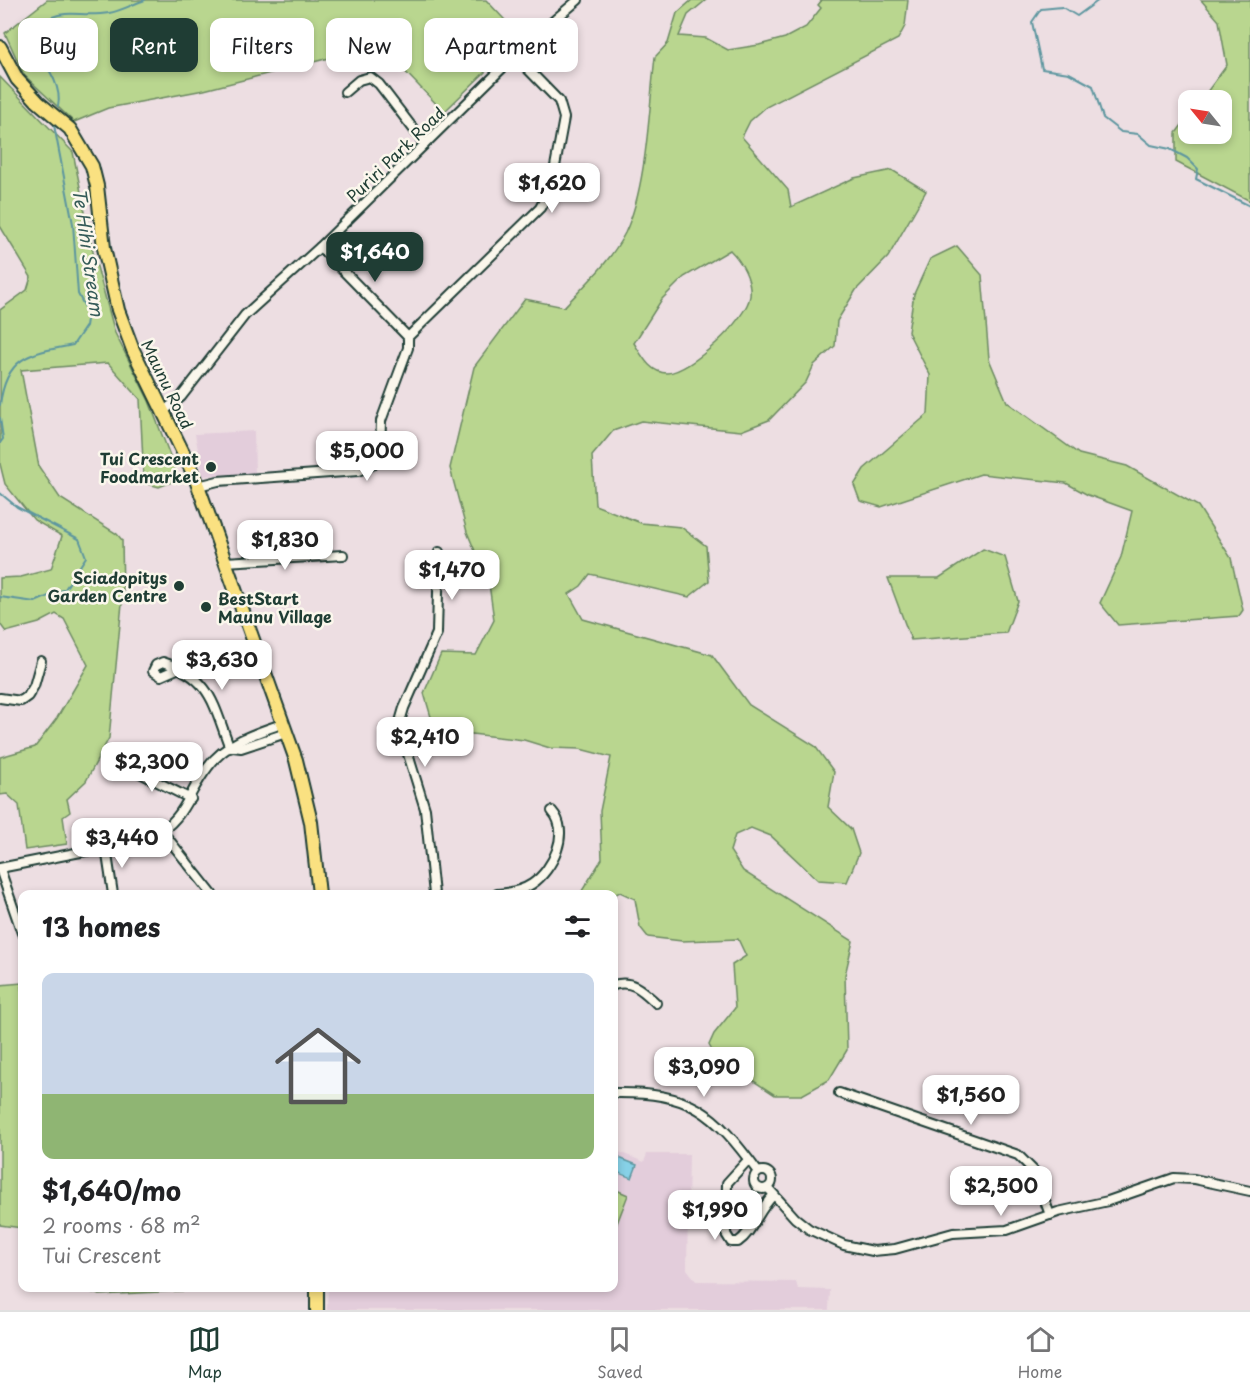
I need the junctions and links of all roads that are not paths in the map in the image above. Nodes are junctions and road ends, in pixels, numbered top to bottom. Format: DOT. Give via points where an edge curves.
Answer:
graph roads {
  1 [pos="575,1"];
  2 [pos="556,18"];
  3 [pos="0,47"];
  4 [pos="499,72"];
  5 [pos="531,72"];
  6 [pos="345,92"];
  7 [pos="425,144"];
  8 [pos="320,247"];
  9 [pos="408,337"];
  10 [pos="164,411"];
  11 [pos="198,486"];
  12 [pos="439,552"];
  13 [pos="343,555"];
  14 [pos="225,562"];
  15 [pos="41,661"];
  16 [pos="177,669"];
  17 [pos="0,698"];
  18 [pos="284,728"];
  19 [pos="231,748"];
  20 [pos="134,764"];
  21 [pos="191,799"];
  22 [pos="552,811"];
  23 [pos="162,831"];
  24 [pos="106,848"];
  25 [pos="0,868"];
  26 [pos="112,890"];
  27 [pos="209,890"];
  28 [pos="318,890"];
  29 [pos="434,890"];
  30 [pos="518,890"];
  31 [pos="18,911"];
  32 [pos="618,984"];
  33 [pos="656,1003"];
  34 [pos="618,1093"];
  35 [pos="839,1093"];
  36 [pos="748,1160"];
  37 [pos="758,1172"];
  38 [pos="768,1188"];
  39 [pos="1233,1188"];
  40 [pos="1250,1191"];
  41 [pos="774,1195"];
  42 [pos="1250,1196"];
  43 [pos="1050,1215"];
  44 [pos="317,1292"];
  45 [pos="317,1310"];
  1 -- 2 [label="street, Puriri Park Road"];
  3 -- 10 [label="main road, Maunu Road" via="17,79 69,129 87,156 97,186 104,248 118,310"];
  4 -- 7 [label="street, Puriri Park Road"];
  5 -- 9 [label="street" via="562,108 564,126 549,195"];
  6 -- 7 [label="street" via="358,80 370,77"];
  7 -- 8 [label="street, Puriri Park Road"];
  8 -- 9 [label="street"];
  8 -- 10 [label="street, Puriri Park Road" via="245,315 181,397"];
  9 -- 11 [label="street" via="408,348 381,421 380,455 372,465 358,471 218,481"];
  10 -- 11 [label="main road, Maunu Road"];
  11 -- 14 [label="main road, Maunu Road"];
  12 -- 29 [label="street" via="439,623 399,725 425,809"];
  13 -- 14 [label="street"];
  14 -- 18 [label="main road, Maunu Road"];
  15 -- 17 [label="street" via="28,696 21,701"];
  16 -- 19 [label="street" via="193,675 206,687"];
  18 -- 19 [label="street" via="241,748"];
  18 -- 28 [label="main road, Maunu Road" via="306,797"];
  19 -- 21 [label="street" via="207,767"];
  20 -- 21 [label="street" via="140,773"];
  21 -- 23 [label="street"];
  22 -- 30 [label="street" via="559,823 556,854 546,871 531,885"];
  23 -- 24 [label="street" via="138,842"];
  23 -- 27 [label="street"];
  24 -- 25 [label="street"];
  24 -- 26 [label="street"];
  25 -- 31 [label="street"];
  32 -- 33 [label="street" via="638,987"];
  34 -- 36 [label="street" via="655,1094 691,1105 722,1127"];
  35 -- 43 [label="street" via="1018,1155 1034,1171"];
  36 -- 37 [label="street"];
  36 -- 41 [label="street" via="727,1183 726,1234 731,1242 745,1237 762,1206"];
  37 -- 38 [label="street" via="754,1177 756,1185"];
  37 -- 38 [label="street" via="772,1176"];
  38 -- 41 [label="street"];
  39 -- 40 [label="street"];
  39 -- 42 [label="street"];
  39 -- 43 [label="street" via="1174,1178 1108,1201"];
  41 -- 43 [label="street" via="809,1229 828,1240 864,1250 896,1249 963,1232 1007,1230"];
  44 -- 45 [label="main road"];
}
